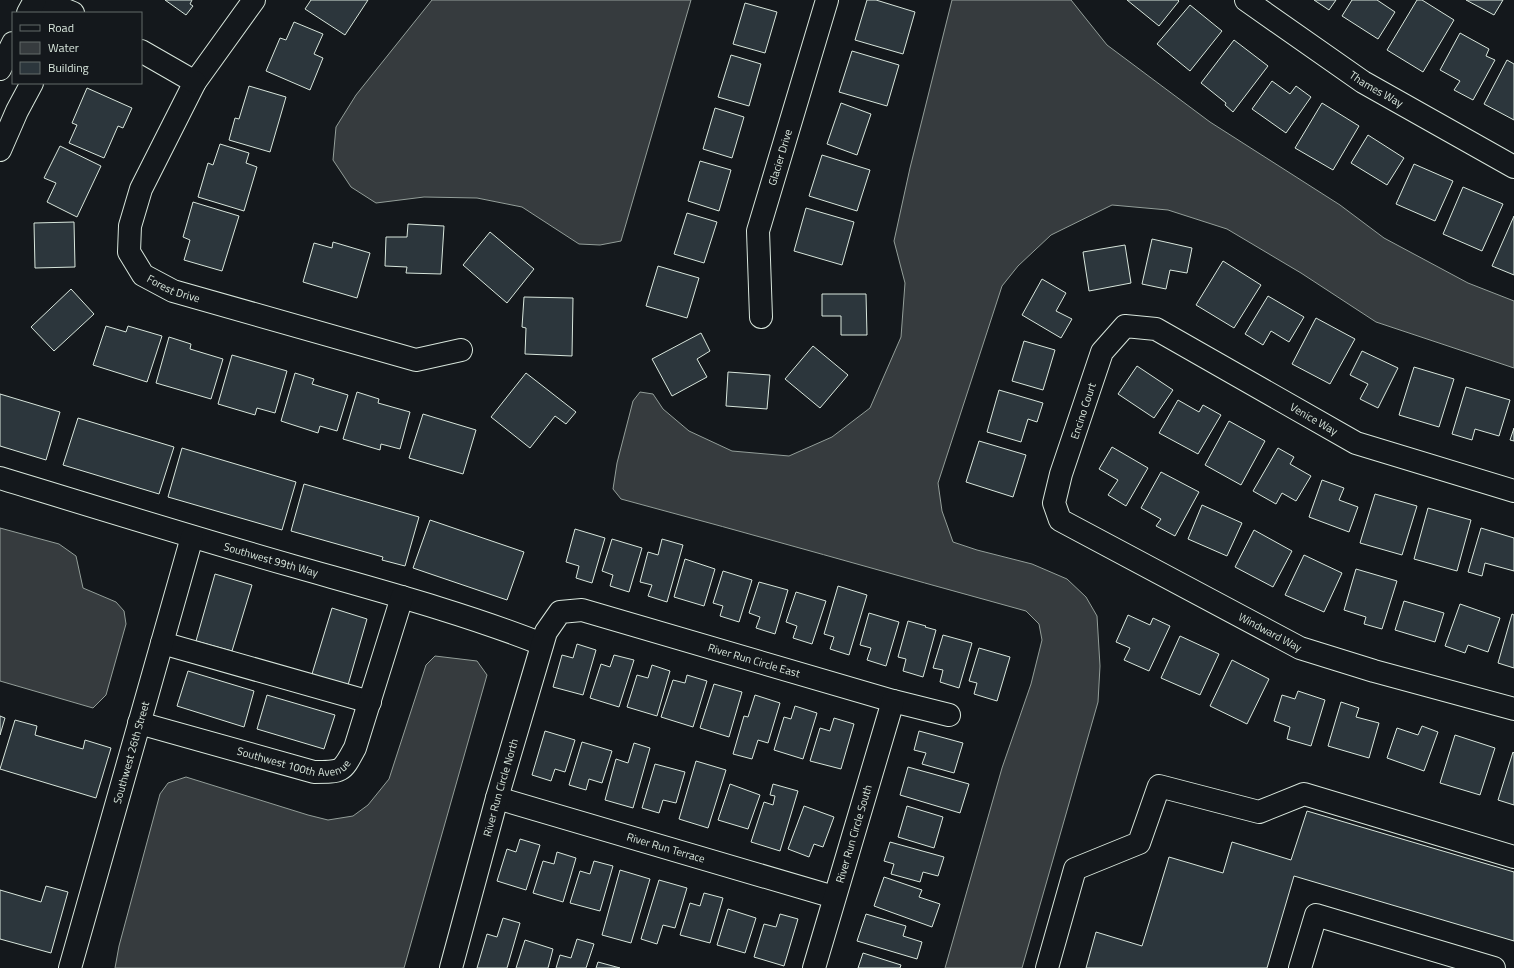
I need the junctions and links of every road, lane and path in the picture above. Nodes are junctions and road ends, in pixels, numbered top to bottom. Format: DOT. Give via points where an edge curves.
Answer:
graph roads {
  1 [pos="35,0"];
  2 [pos="41,0"];
  3 [pos="254,0"];
  4 [pos="826,0"];
  5 [pos="1246,0"];
  6 [pos="73,10"];
  7 [pos="29,12"];
  8 [pos="12,45"];
  9 [pos="142,53"];
  10 [pos="0,69"];
  11 [pos="195,82"];
  12 [pos="32,84"];
  13 [pos="0,150"];
  14 [pos="1514,167"];
  15 [pos="761,317"];
  16 [pos="1125,326"];
  17 [pos="461,350"];
  18 [pos="0,478"];
  19 [pos="1514,491"];
  20 [pos="1054,503"];
  21 [pos="192,537"];
  22 [pos="402,597"];
  23 [pos="560,612"];
  24 [pos="162,643"];
  25 [pos="542,644"];
  26 [pos="893,700"];
  27 [pos="370,702"];
  28 [pos="1514,710"];
  29 [pos="949,715"];
  30 [pos="139,723"];
  31 [pos="497,798"];
  32 [pos="1514,857"];
  33 [pos="834,897"];
  34 [pos="70,968"];
  35 [pos="451,968"];
  36 [pos="814,968"];
  37 [pos="1047,968"];
  38 [pos="1300,968"];
  39 [pos="1491,968"];
  1 -- 7 [label="street"];
  2 -- 6 [label="street"];
  3 -- 11 [label="street, Forest Drive"];
  4 -- 15 [label="street, Glacier Drive" via="758,231"];
  5 -- 14 [label="street, Thames Way" via="1363,82"];
  8 -- 10 [label="street"];
  9 -- 11 [label="street"];
  11 -- 17 [label="street, Forest Drive" via="141,189 130,226 129,252 143,275 173,291 416,360"];
  12 -- 13 [label="street"];
  16 -- 19 [label="street, Venice Way" via="1156,329 1356,443"];
  16 -- 20 [label="street, Encino Court" via="1102,352 1061,474"];
  18 -- 21 [label="street, Southwest 99th Way"];
  20 -- 28 [label="street, Windward Way" via="1060,520 1300,648 1374,672"];
  21 -- 22 [label="street, Southwest 99th Way"];
  21 -- 24 [label="street, Southwest 26th Street"];
  22 -- 25 [label="street, Southwest 99th Way" via="509,630"];
  22 -- 27 [label="street, Southwest 100th Avenue"];
  23 -- 25 [label="street, River Run Circle North" via="546,632"];
  23 -- 26 [label="street, River Run Circle East" via="582,610"];
  24 -- 27 [label="street"];
  24 -- 30 [label="street, Southwest 26th Street"];
  25 -- 31 [label="street, River Run Circle North"];
  26 -- 29 [label="street, River Run Circle East"];
  26 -- 33 [label="street, River Run Circle South"];
  27 -- 30 [label="street, Southwest 100th Avenue" via="355,748 345,768 334,772 314,772"];
  30 -- 34 [label="street, Southwest 26th Street"];
  31 -- 33 [label="street, River Run Terrace"];
  31 -- 35 [label="street, River Run Circle North"];
  32 -- 37 [label="street" via="1304,794 1259,812 1159,786 1139,843 1075,869"];
  33 -- 36 [label="street, River Run Circle South"];
  38 -- 39 [label="street" via="1316,915"];
}
